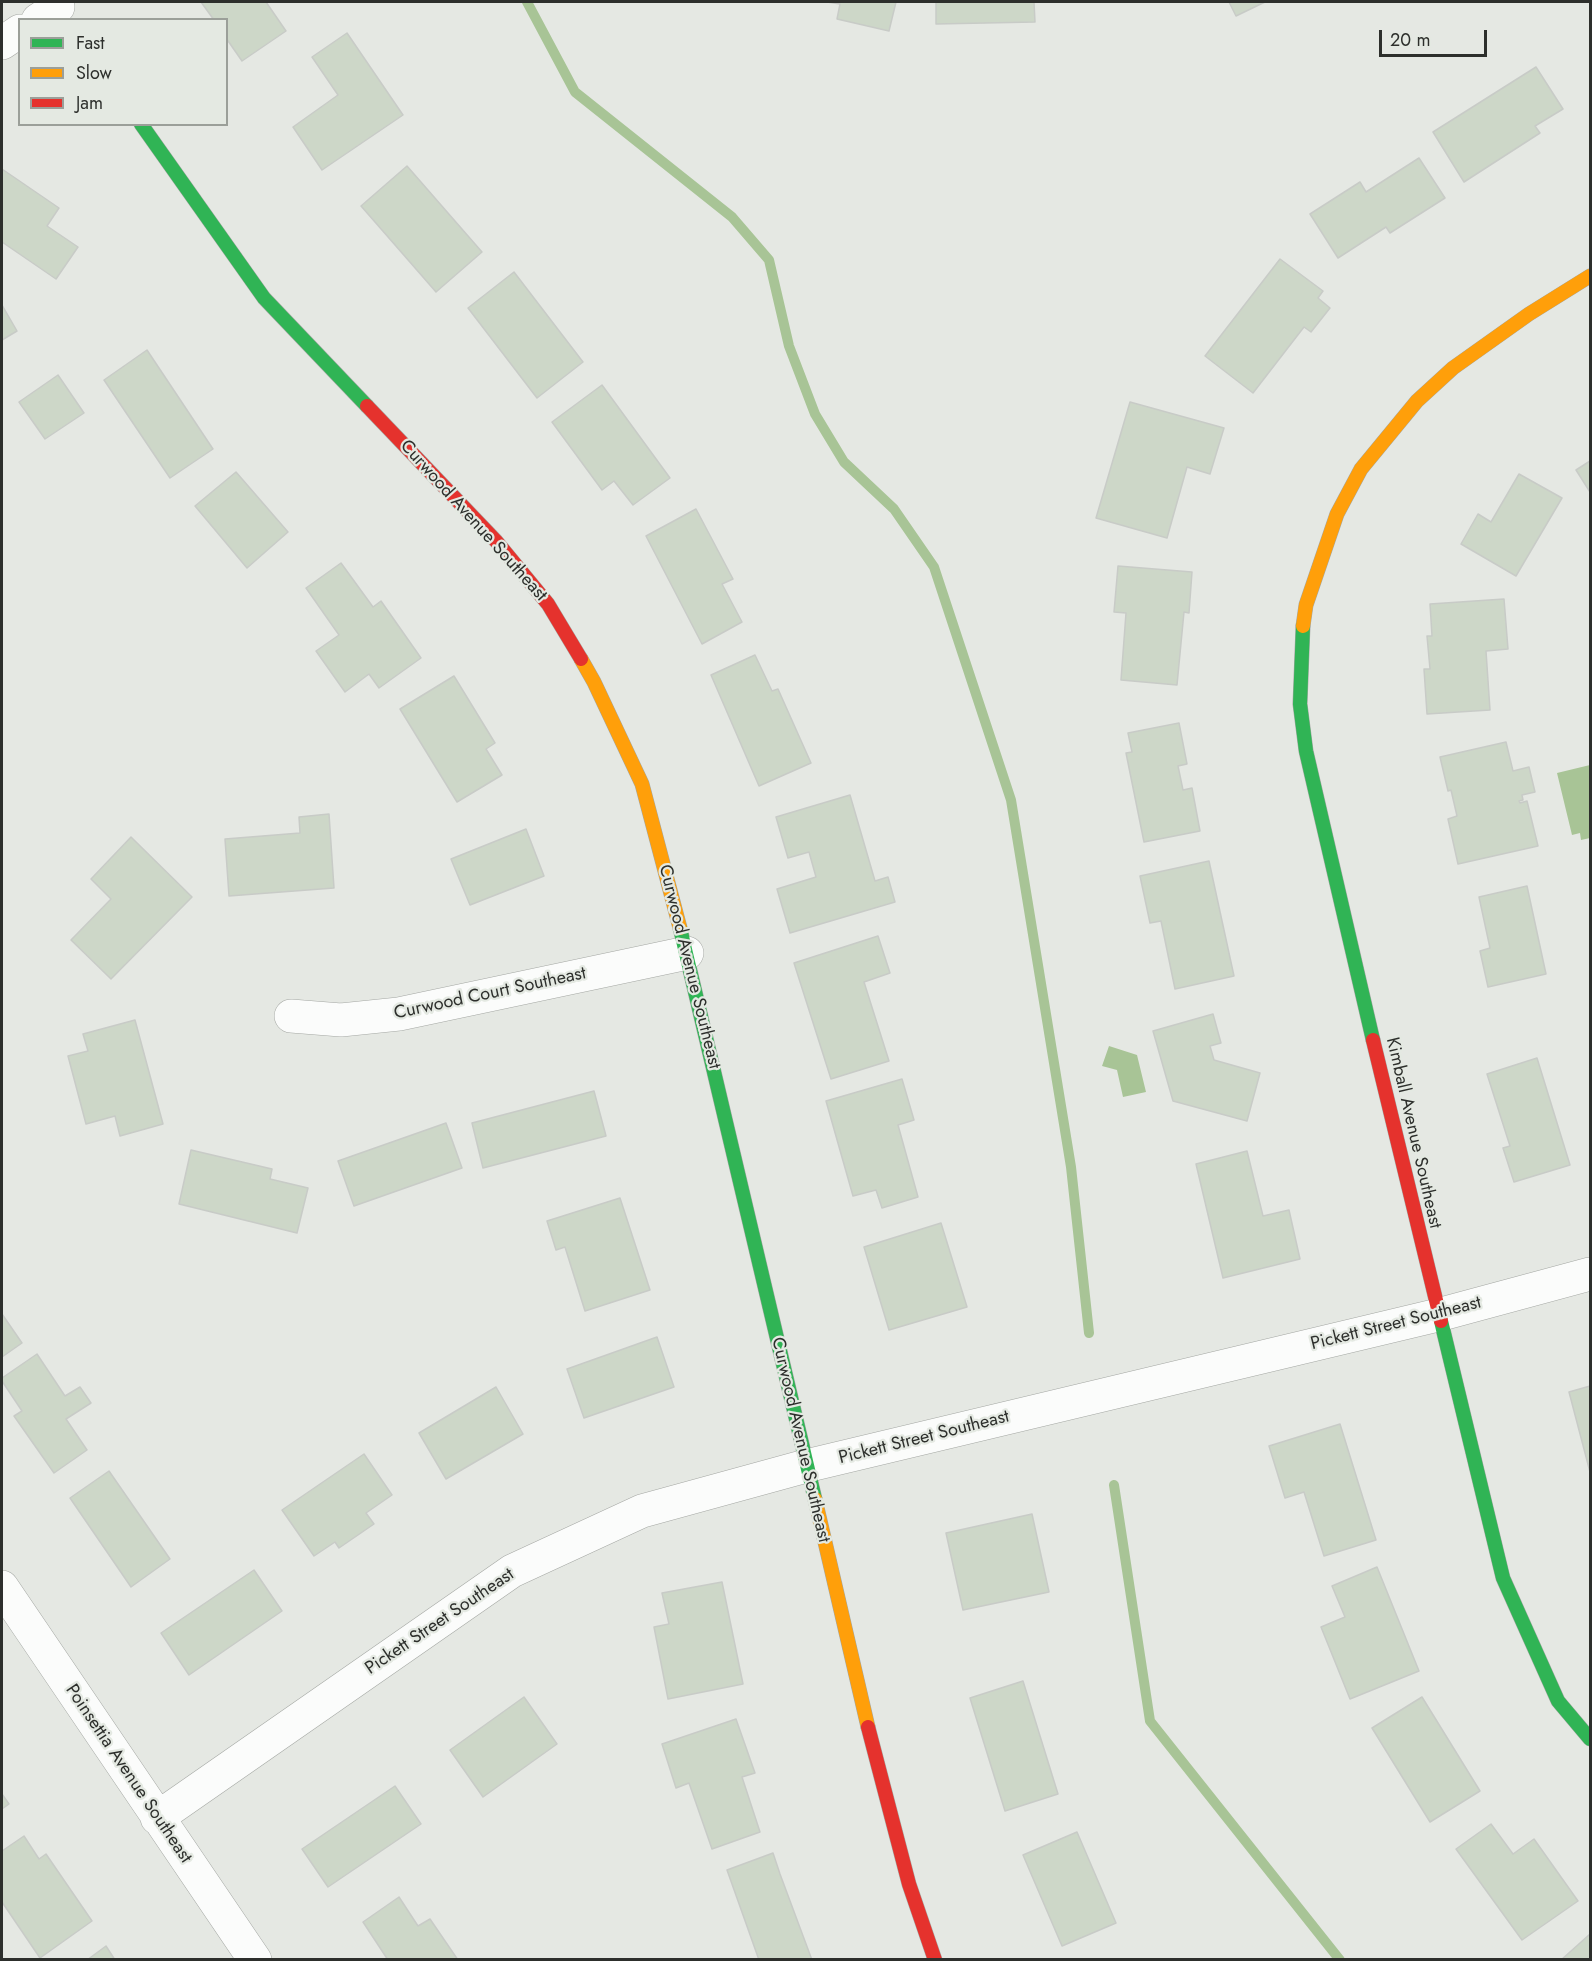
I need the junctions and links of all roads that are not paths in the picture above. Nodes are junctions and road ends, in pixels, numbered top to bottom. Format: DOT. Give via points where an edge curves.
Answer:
graph roads {
  1 [pos="18,32"];
  2 [pos="2,43"];
  3 [pos="142,126"];
  4 [pos="1590,276"];
  5 [pos="687,953"];
  6 [pos="291,1016"];
  7 [pos="1590,1274"];
  8 [pos="1438,1315"];
  9 [pos="806,1466"];
  10 [pos="2,1587"];
  11 [pos="1590,1739"];
  12 [pos="157,1818"];
  13 [pos="255,1959"];
  14 [pos="935,1959"];
  1 -- 2 [label="street"];
  3 -- 5 [label="street, Curwood Avenue Southeast" via="264,298 495,541 548,604 594,682 642,784"];
  4 -- 8 [label="street, Kimball Avenue Southeast" via="1528,314 1453,368 1394,427 1361,469 1337,514 1315,574 1303,623 1300,704 1305,751"];
  5 -- 6 [label="street, Curwood Court Southeast" via="399,1014 341,1020"];
  5 -- 9 [label="street, Curwood Avenue Southeast"];
  7 -- 8 [label="street, Pickett Street Southeast"];
  8 -- 9 [label="street, Pickett Street Southeast"];
  8 -- 11 [label="street, Kimball Avenue Southeast" via="1503,1578 1558,1701"];
  9 -- 12 [label="street, Pickett Street Southeast" via="642,1511 512,1571"];
  9 -- 14 [label="street, Curwood Avenue Southeast" via="909,1884"];
  10 -- 12 [label="street, Poinsettia Avenue Southeast"];
  12 -- 13 [label="street, Poinsettia Avenue Southeast"];
}
